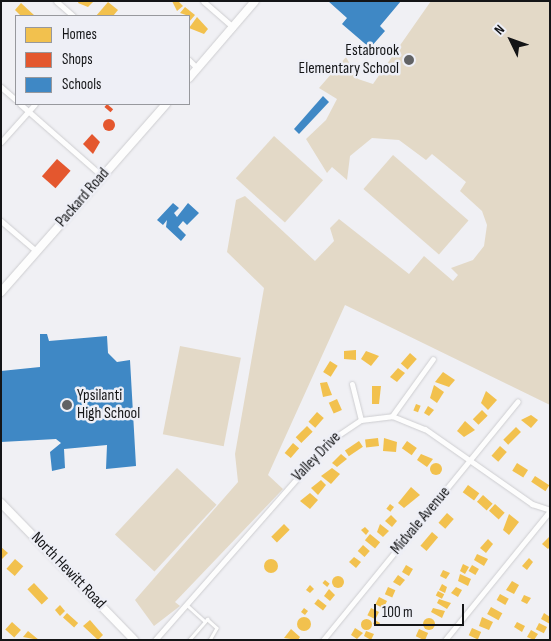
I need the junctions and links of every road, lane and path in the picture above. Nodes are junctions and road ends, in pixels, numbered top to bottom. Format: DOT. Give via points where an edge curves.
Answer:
graph roads {
  1 [pos="56,1"];
  2 [pos="204,1"];
  3 [pos="255,1"];
  4 [pos="72,15"];
  5 [pos="233,27"];
  6 [pos="190,61"];
  7 [pos="197,68"];
  8 [pos="190,77"];
  9 [pos="1,87"];
  10 [pos="15,99"];
  11 [pos="21,105"];
  12 [pos="34,105"];
  13 [pos="165,105"];
  14 [pos="28,111"];
  15 [pos="1,142"];
  16 [pos="102,176"];
  17 [pos="1,221"];
  18 [pos="36,251"];
  19 [pos="1,292"];
  20 [pos="433,359"];
  21 [pos="352,384"];
  22 [pos="518,401"];
  23 [pos="392,416"];
  24 [pos="361,420"];
  25 [pos="471,461"];
  26 [pos="1,503"];
  27 [pos="550,511"];
  28 [pos="187,605"];
  29 [pos="204,621"];
  30 [pos="134,640"];
  31 [pos="155,640"];
  32 [pos="189,640"];
  33 [pos="210,640"];
  34 [pos="323,640"];
  35 [pos="445,640"];
  1 -- 4 [label="street"];
  2 -- 5 [label="street"];
  3 -- 5 [label="main road"];
  5 -- 7 [label="main road"];
  6 -- 7 [label="street"];
  7 -- 8 [label="main road"];
  9 -- 10 [label="street"];
  11 -- 14 [label="street"];
  12 -- 14 [label="street"];
  13 -- 16 [label="main road, Packard Road"];
  14 -- 15 [label="street"];
  14 -- 16 [label="street"];
  16 -- 18 [label="main road, Packard Road"];
  17 -- 18 [label="street"];
  18 -- 19 [label="main road, Packard Road"];
  20 -- 23 [label="street"];
  21 -- 24 [label="street"];
  22 -- 25 [label="street, Midvale Avenue"];
  23 -- 24 [label="street, Valley Drive"];
  23 -- 25 [label="street" via="425,430"];
  24 -- 28 [label="street, Valley Drive" via="331,440"];
  25 -- 27 [label="street" via="532,504"];
  25 -- 34 [label="street, Midvale Avenue"];
  26 -- 30 [label="main road, North Hewitt Road"];
  27 -- 35 [label="street"];
  28 -- 29 [label="lane"];
  28 -- 31 [label="street, Valley Drive"];
  29 -- 32 [label="lane"];
  29 -- 33 [label="lane" via="217,628"];
}
